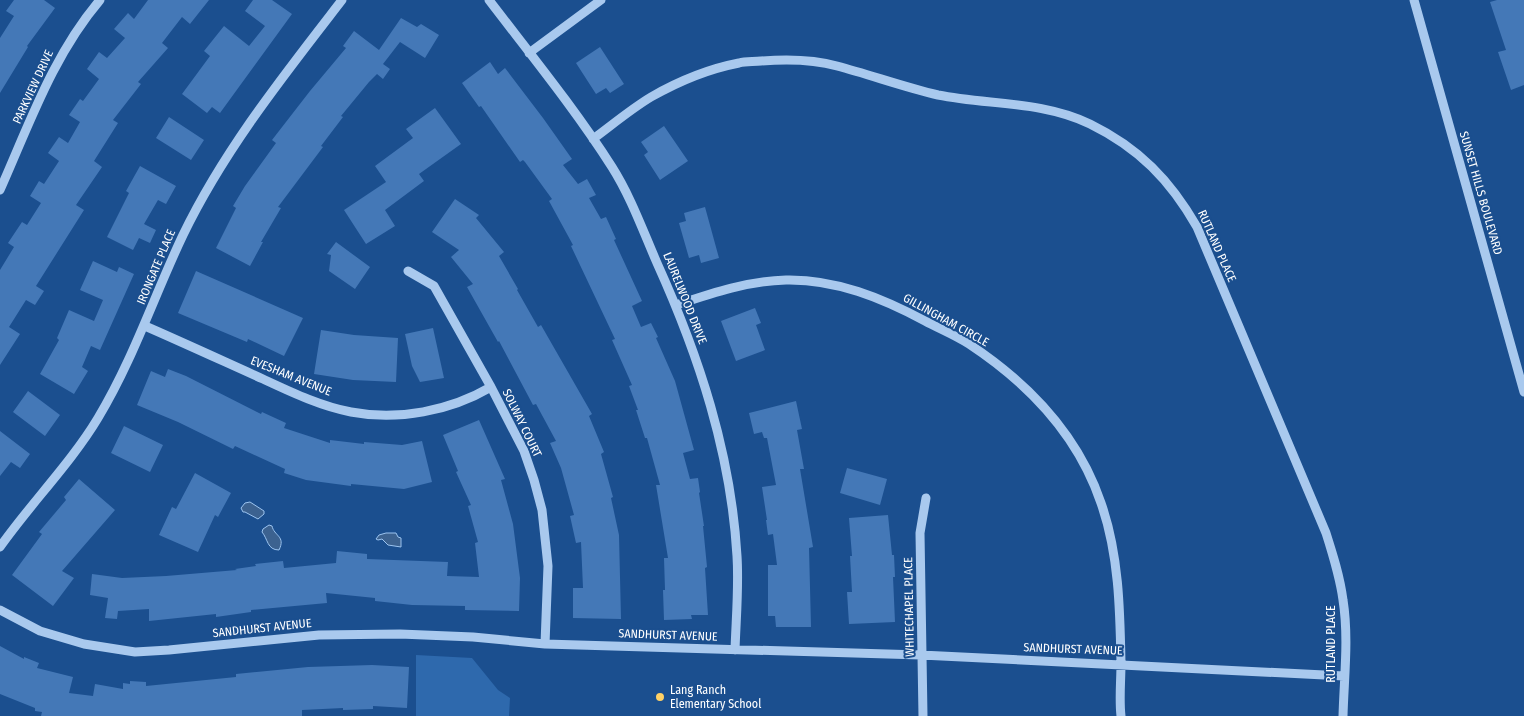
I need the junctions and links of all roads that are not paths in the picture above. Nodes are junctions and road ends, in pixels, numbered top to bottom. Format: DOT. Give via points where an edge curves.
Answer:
graph roads {
  1 [pos="100,0"];
  2 [pos="342,0"];
  3 [pos="490,0"];
  4 [pos="600,0"];
  5 [pos="1414,0"];
  6 [pos="529,53"];
  7 [pos="593,139"];
  8 [pos="0,190"];
  9 [pos="408,271"];
  10 [pos="676,305"];
  11 [pos="145,326"];
  12 [pos="491,387"];
  13 [pos="1524,392"];
  14 [pos="926,498"];
  15 [pos="0,548"];
  16 [pos="0,610"];
  17 [pos="545,644"];
  18 [pos="735,650"];
  19 [pos="921,656"];
  20 [pos="1121,664"];
  21 [pos="1344,676"];
  22 [pos="923,716"];
  23 [pos="1121,716"];
  24 [pos="1343,716"];
  1 -- 8 [label="street, PARKVIEW DRIVE" via="73,35 55,66"];
  2 -- 11 [label="street, IRONGATE PLACE" via="258,110 218,171 183,235"];
  3 -- 6 [label="street, LAURELWOOD DRIVE"];
  4 -- 6 [label="street"];
  5 -- 13 [label="street, SUNSET HILLS BOULEVARD"];
  6 -- 7 [label="street, LAURELWOOD DRIVE"];
  7 -- 10 [label="street, LAURELWOOD DRIVE" via="626,193"];
  7 -- 21 [label="street, RUTLAND PLACE" via="650,98 691,76 740,63 788,59 835,65 940,95 1049,110 1089,124 1128,146 1168,183 1197,227 1326,533 1344,600"];
  9 -- 12 [label="street, SOLWAY COURT" via="434,286"];
  10 -- 18 [label="street, LAURELWOOD DRIVE" via="707,391 728,475 737,556"];
  10 -- 20 [label="street, GILLINGHAM CIRCLE" via="755,282 788,280 826,284 894,304 967,343 1004,369 1038,400 1064,431 1088,468 1102,503 1112,539 1117,580"];
  11 -- 12 [label="street, EVESHAM AVENUE" via="309,400 352,412 391,415 425,412 480,394"];
  11 -- 15 [label="street, IRONGATE PLACE" via="98,419"];
  12 -- 17 [label="street, SOLWAY COURT" via="524,451 542,510 548,566"];
  14 -- 19 [label="street, WHITECHAPEL PLACE" via="920,533"];
  16 -- 17 [label="street, SANDHURST AVENUE" via="40,631 84,644 135,652 362,633 474,637"];
  17 -- 18 [label="street, SANDHURST AVENUE"];
  18 -- 19 [label="street, SANDHURST AVENUE"];
  19 -- 20 [label="street, SANDHURST AVENUE"];
  19 -- 22 [label="street, WHITECHAPEL PLACE"];
  20 -- 21 [label="street, SANDHURST AVENUE"];
  20 -- 23 [label="street, GILLINGHAM CIRCLE"];
  21 -- 24 [label="street, RUTLAND PLACE"];
}
